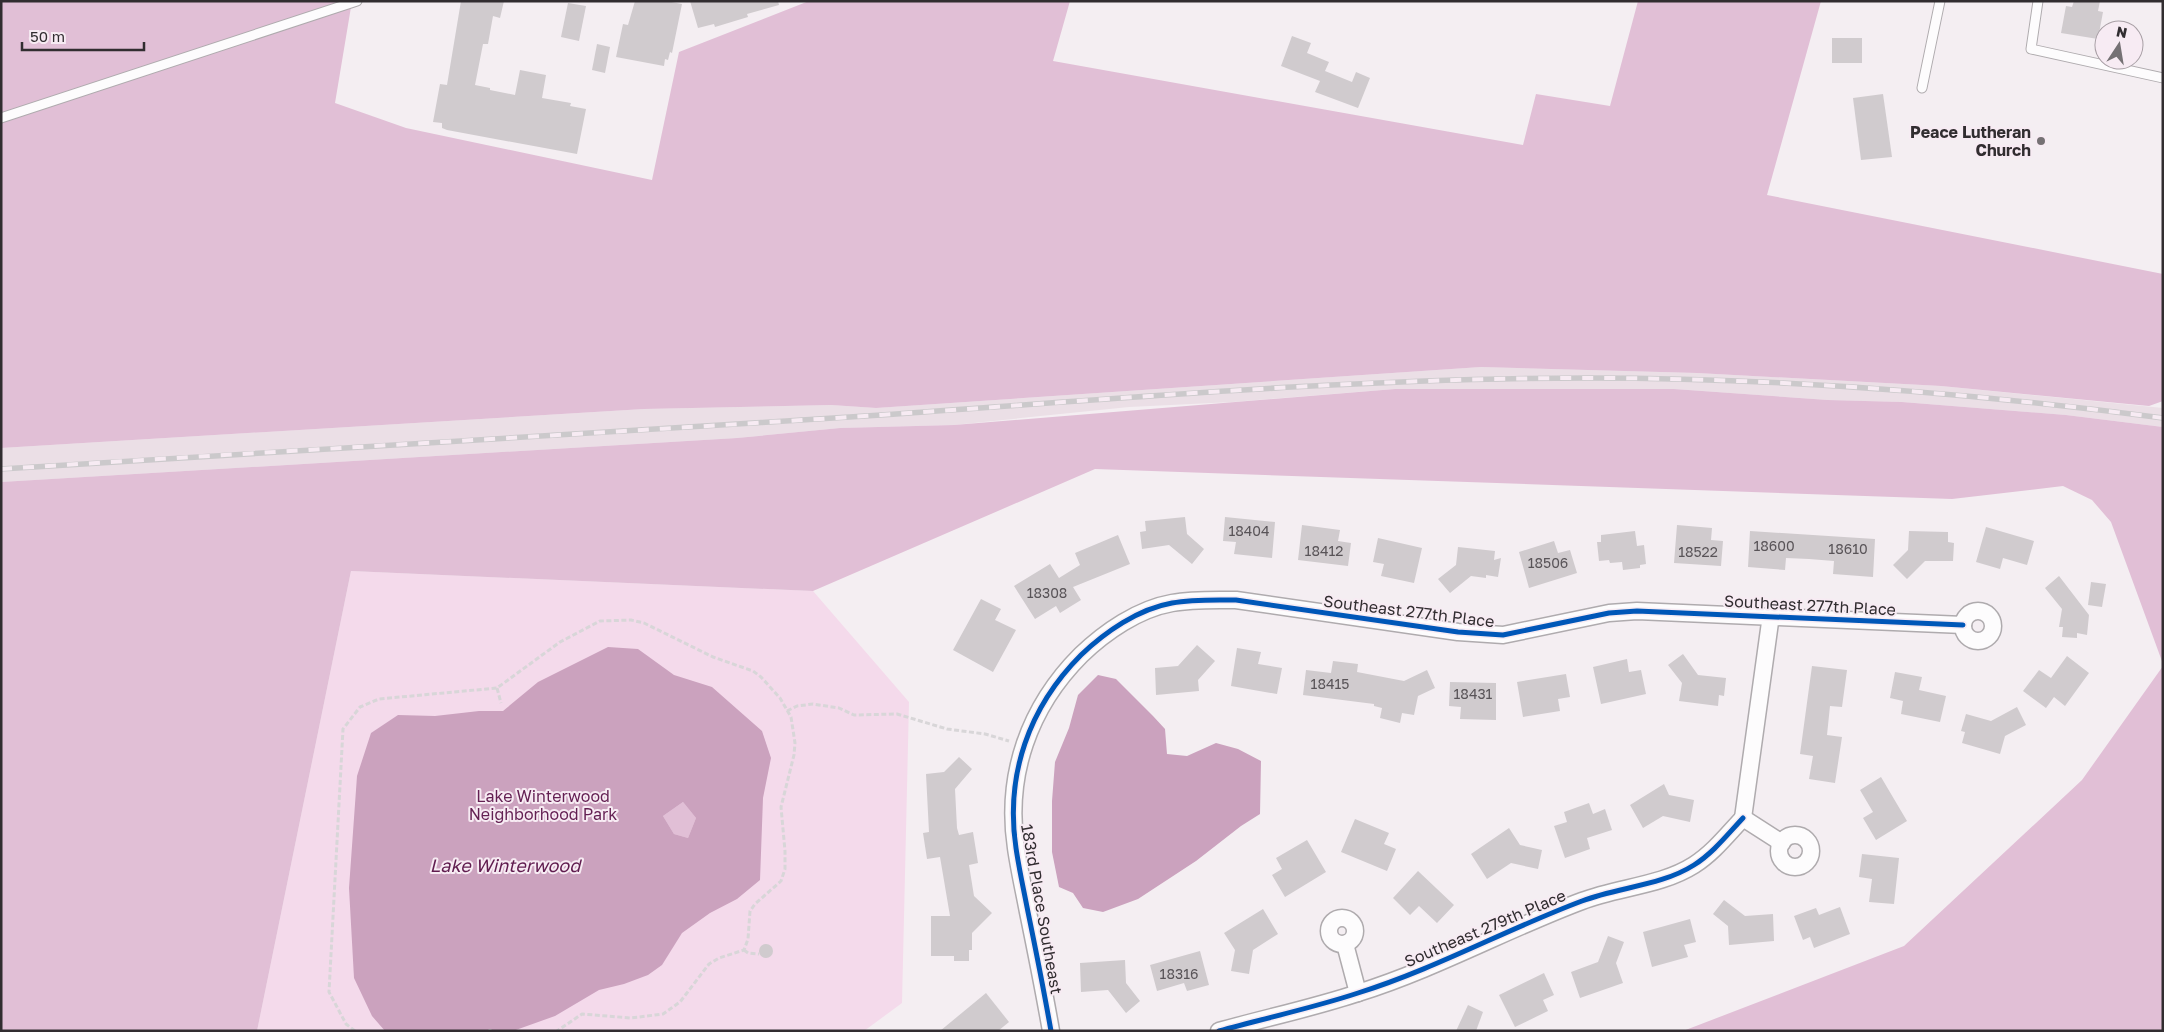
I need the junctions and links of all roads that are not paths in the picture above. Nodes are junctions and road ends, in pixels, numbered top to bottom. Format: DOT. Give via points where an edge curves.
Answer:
graph roads {
  1 [pos="358,1"];
  2 [pos="1940,1"];
  3 [pos="2038,1"];
  4 [pos="2163,78"];
  5 [pos="1922,88"];
  6 [pos="1,118"];
  7 [pos="1771,615"];
  8 [pos="1124,622"];
  9 [pos="1963,625"];
  10 [pos="1743,818"];
  11 [pos="1782,843"];
  12 [pos="1345,944"];
  13 [pos="1358,993"];
  14 [pos="1051,1031"];
  15 [pos="1219,1031"];
  1 -- 6 [label="lane"];
  2 -- 5 [label="lane"];
  3 -- 4 [label="lane" via="2031,49"];
  7 -- 8 [label="street, Southeast 277th Place" via="1637,610 1503,634 1458,632 1236,600 1204,600 1171,603"];
  7 -- 9 [label="street, Southeast 277th Place"];
  7 -- 10 [label="street"];
  8 -- 14 [label="street, 183rd Place Southeast" via="1090,646 1050,691 1032,722 1014,782 1016,847"];
  10 -- 11 [label="street"];
  10 -- 13 [label="street, Southeast 279th Place" via="1712,852 1672,877 1584,900 1428,967"];
  12 -- 13 [label="street"];
  13 -- 15 [label="street, Southeast 279th Place"];
}
